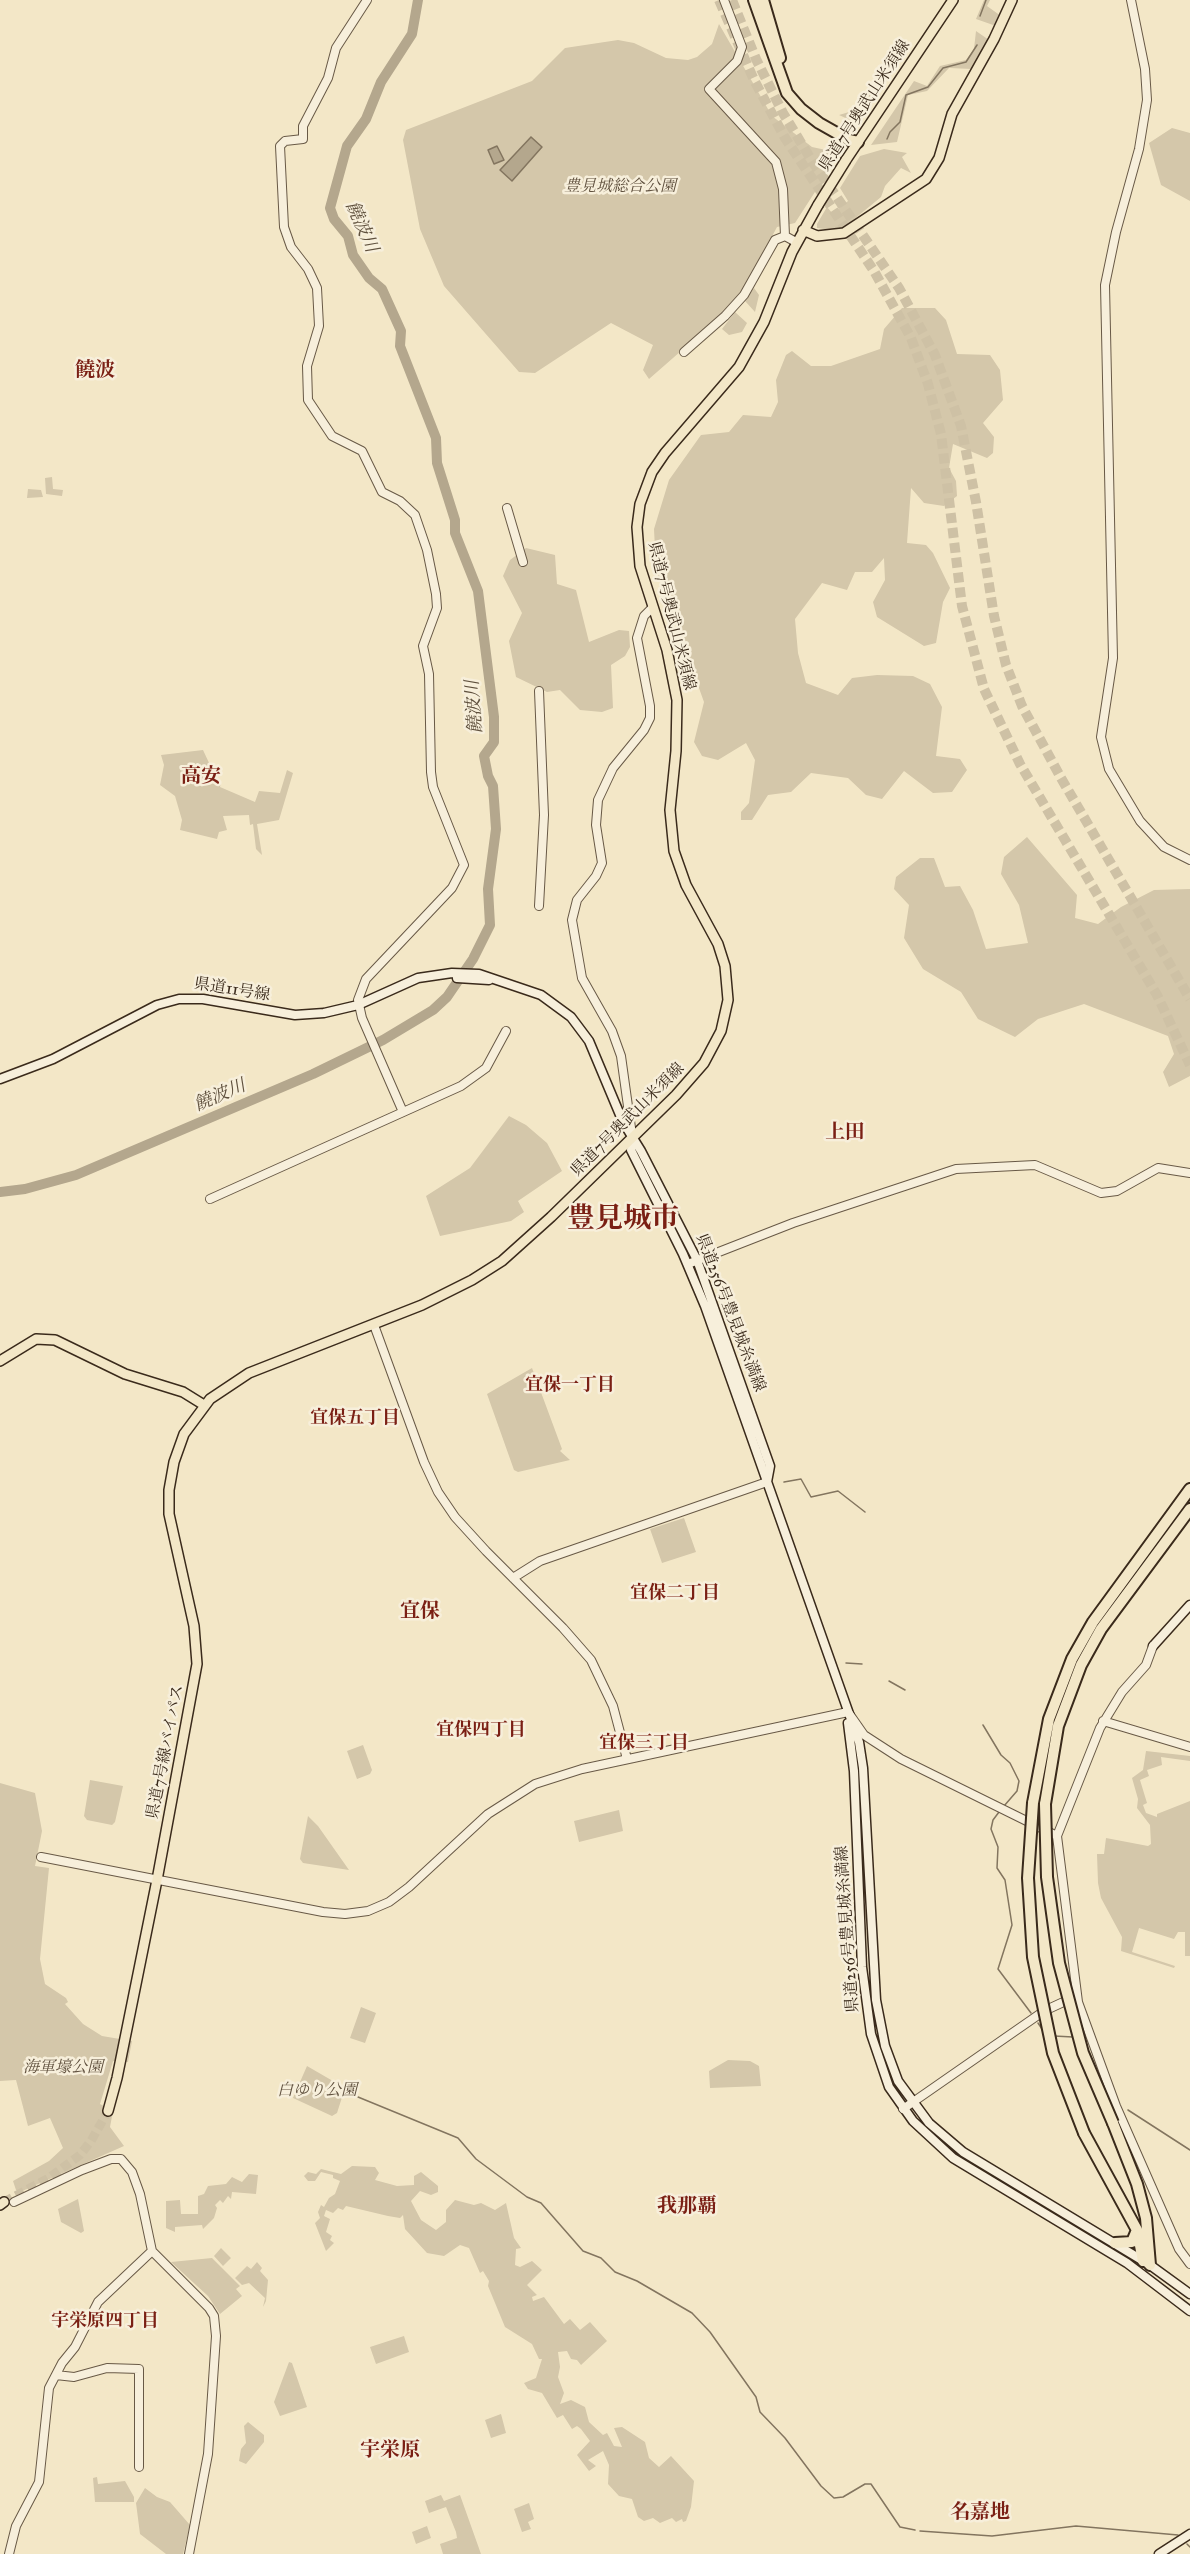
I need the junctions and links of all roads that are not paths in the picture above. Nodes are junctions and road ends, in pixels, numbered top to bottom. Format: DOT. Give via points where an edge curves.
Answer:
graph roads {
  1 [pos="367,0"];
  2 [pos="724,0"];
  3 [pos="754,0"];
  4 [pos="763,0"];
  5 [pos="953,0"];
  6 [pos="1012,0"];
  7 [pos="1131,0"];
  8 [pos="858,142"];
  9 [pos="805,226"];
  10 [pos="785,236"];
  11 [pos="796,242"];
  12 [pos="684,352"];
  13 [pos="507,508"];
  14 [pos="523,562"];
  15 [pos="653,607"];
  16 [pos="538,691"];
  17 [pos="1190,860"];
  18 [pos="539,906"];
  19 [pos="358,1005"];
  20 [pos="506,1031"];
  21 [pos="0,1079"];
  22 [pos="627,1094"];
  23 [pos="612,1097"];
  24 [pos="403,1112"];
  25 [pos="632,1139"];
  26 [pos="1190,1173"];
  27 [pos="210,1199"];
  28 [pos="692,1262"];
  29 [pos="374,1325"];
  30 [pos="0,1361"];
  31 [pos="204,1405"];
  32 [pos="767,1482"];
  33 [pos="1190,1489"];
  34 [pos="1190,1509"];
  35 [pos="513,1578"];
  36 [pos="1190,1605"];
  37 [pos="1153,1646"];
  38 [pos="848,1712"];
  39 [pos="1103,1721"];
  40 [pos="1190,1747"];
  41 [pos="627,1759"];
  42 [pos="1057,1836"];
  43 [pos="41,1857"];
  44 [pos="157,1880"];
  45 [pos="1076,1996"];
  46 [pos="913,2103"];
  47 [pos="903,2109"];
  48 [pos="108,2111"];
  49 [pos="6,2203"];
  50 [pos="1137,2230"];
  51 [pos="1115,2243"];
  52 [pos="152,2251"];
  53 [pos="1190,2264"];
  54 [pos="1146,2267"];
  55 [pos="1190,2294"];
  56 [pos="1190,2311"];
  57 [pos="57,2375"];
  58 [pos="139,2467"];
  59 [pos="1190,2534"];
  60 [pos="9,2554"];
  61 [pos="189,2554"];
  62 [pos="1159,2554"];
  1 -- 19 [label="street" via="336,48 328,78 303,126 303,139 285,141 280,146 284,227 291,247 317,288 319,326 307,366 308,400 332,436 362,451 382,492 413,513 427,550 437,608 423,646 430,684 430,772 464,865 452,888 366,979"];
  2 -- 10 [label="street" via="740,39 740,56 709,89 776,162 783,189"];
  3 -- 8 [label="highway" via="787,93 819,123"];
  4 -- 8 [label="highway" via="794,94 807,108 852,134"];
  5 -- 8 [label="main road, 県道7号奥武山米須線"];
  6 -- 9 [label="main road" via="952,114 939,158 926,179 844,233 817,236"];
  7 -- 17 [label="street" via="1147,100 1141,140 1105,285 1113,658 1101,737 1109,768 1140,821 1164,847"];
  8 -- 9 [label="main road, 県道7号奥武山米須線, bridge"];
  9 -- 11 [label="main road, 県道7号奥武山米須線"];
  10 -- 11 [label="street"];
  10 -- 12 [label="street" via="775,240 744,295"];
  11 -- 15 [label="main road, 県道7号奥武山米須線" via="764,322 739,367 665,453 648,482 640,504 636,539"];
  13 -- 14 [label="street"];
  15 -- 22 [label="street" via="644,616 637,638 650,718 613,768 598,800 596,825 602,863 577,900 572,920 582,978 619,1048"];
  15 -- 25 [label="main road, 県道7号奥武山米須線" via="667,650 676,700 670,810 674,851 722,955 728,1000 721,1031 704,1062"];
  16 -- 18 [label="street" via="544,815"];
  19 -- 21 [label="main road, 県道11号線" via="337,1012 295,1015 198,999 174,1000 53,1059"];
  19 -- 23 [label="main road, 県道11号線" via="424,979 477,977 541,995 571,1017 593,1049"];
  19 -- 24 [label="street"];
  20 -- 24 [label="street" via="492,1059 478,1075"];
  22 -- 23 [label="street" via="620,1102"];
  22 -- 25 [label="street"];
  23 -- 25 [label="main road, 県道11号線"];
  24 -- 27 [label="street"];
  25 -- 28 [label="main road, 県道256号豊見城糸満線" via="631,1150"];
  25 -- 29 [label="main road, 県道7号奥武山米須線" via="495,1266 435,1300"];
  26 -- 28 [label="street" via="1158,1168 1117,1191 1101,1193 1035,1165 956,1169 792,1223"];
  28 -- 32 [label="main road, 県道256号豊見城糸満線"];
  29 -- 31 [label="main road, 県道7号奥武山米須線" via="249,1373"];
  29 -- 35 [label="street" via="438,1492 455,1517"];
  30 -- 31 [label="main road" via="36,1339 55,1340 125,1374 183,1392"];
  31 -- 44 [label="main road, 県道7号線バイパス" via="179,1444 169,1490 170,1525 194,1626 197,1664"];
  32 -- 35 [label="street" via="550,1557"];
  32 -- 38 [label="main road, 県道256号豊見城糸満線"];
  33 -- 50 [label="highway, bridge" via="1109,1599 1072,1659 1049,1719 1033,1803 1028,1878 1035,1968 1053,2053 1084,2133"];
  34 -- 54 [label="highway, bridge" via="1101,1629 1081,1665 1058,1726 1045,1804 1047,1877 1059,1963 1083,2053 1137,2184 1146,2218"];
  35 -- 41 [label="street" via="579,1646 599,1673 613,1706"];
  36 -- 37 [label="main road"];
  37 -- 39 [label="street" via="1146,1665"];
  38 -- 41 [label="street"];
  38 -- 42 [label="street" via="864,1734 901,1759"];
  38 -- 46 [label="main road, 県道256号豊見城糸満線" via="863,1768 879,2025 894,2071"];
  38 -- 47 [label="main road, 県道256号豊見城糸満線" via="862,1967 871,2034 882,2071"];
  39 -- 40 [label="street"];
  39 -- 42 [label="street"];
  41 -- 44 [label="street" via="556,1776 514,1796 488,1814 409,1887 368,1911 323,1912"];
  42 -- 45 [label="street"];
  43 -- 44 [label="street"];
  44 -- 48 [label="main road, 県道7号線バイパス"];
  45 -- 46 [label="street" via="1044,2011"];
  45 -- 53 [label="street" via="1116,2106 1179,2249"];
  46 -- 47 [label="street"];
  46 -- 51 [label="main road, 県道256号豊見城糸満線" via="936,2130 963,2152"];
  47 -- 54 [label="main road, 県道256号豊見城糸満線" via="953,2158"];
  49 -- 52 [label="street" via="118,2158 127,2165 137,2186"];
  50 -- 51 [label="highway" via="1131,2242"];
  50 -- 54 [label="highway"];
  51 -- 54 [label="main road, 県道256号豊見城糸満線"];
  52 -- 57 [label="street" via="98,2302"];
  52 -- 61 [label="street" via="209,2308 215,2323 208,2454"];
  54 -- 55 [label="main road, 県道256号豊見城糸満線"];
  54 -- 56 [label="main road, 県道256号豊見城糸満線"];
  57 -- 58 [label="street" via="74,2377 107,2368 139,2369"];
  57 -- 60 [label="street" via="46,2400 39,2481 16,2526"];
  59 -- 62 [label="main road"];
}
